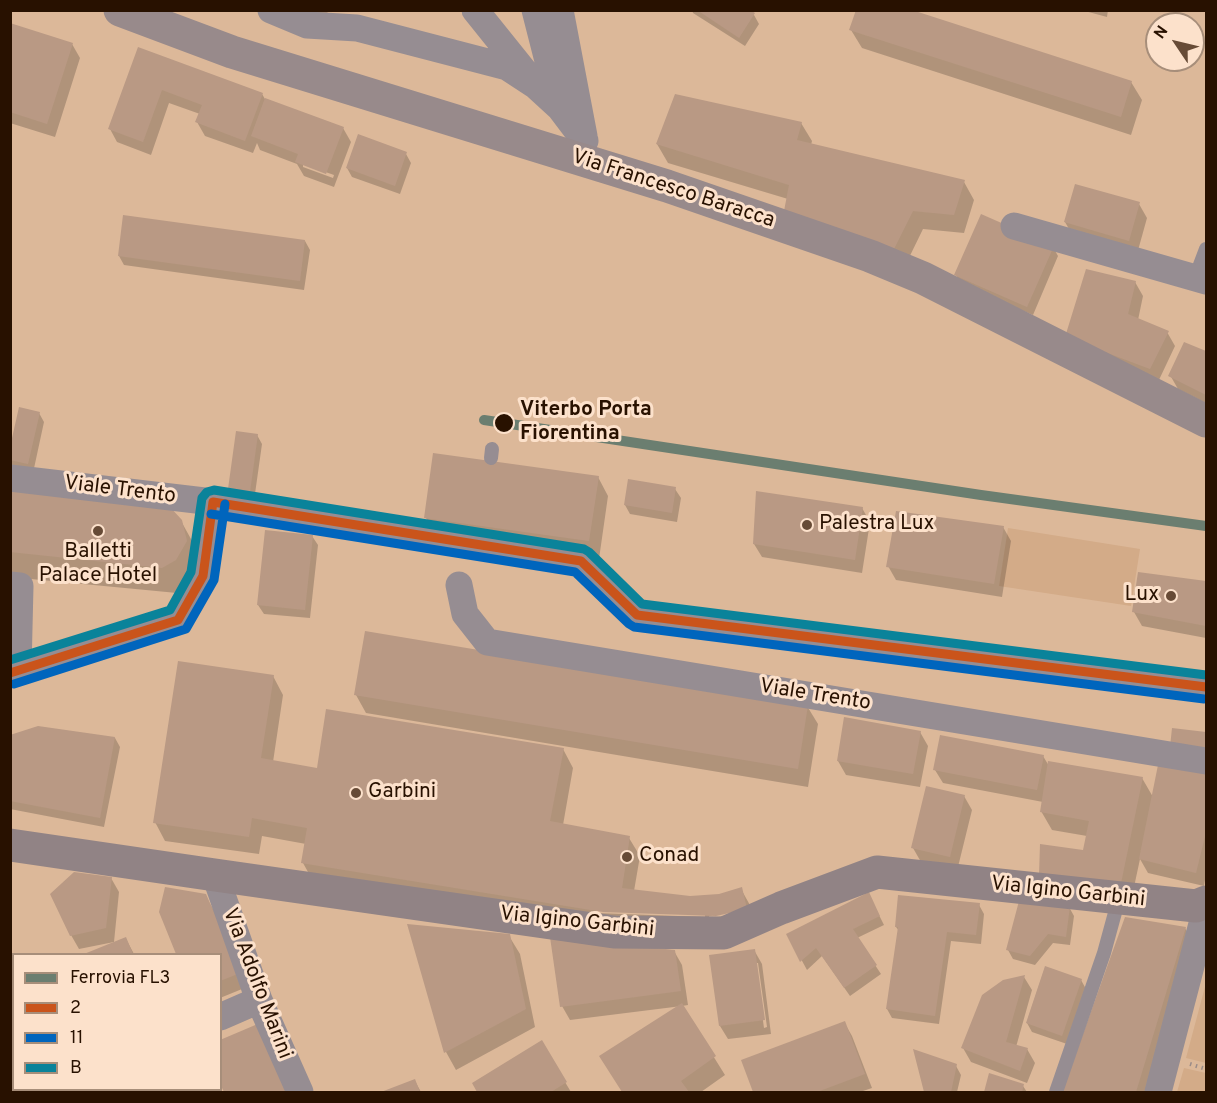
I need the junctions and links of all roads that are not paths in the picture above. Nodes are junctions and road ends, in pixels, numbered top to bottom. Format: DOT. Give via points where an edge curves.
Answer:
graph roads {
  1 [pos="120,10"];
  2 [pos="271,10"];
  3 [pos="475,10"];
  4 [pos="535,10"];
  5 [pos="560,10"];
  6 [pos="536,86"];
  7 [pos="560,108"];
  8 [pos="587,152"];
  9 [pos="1014,226"];
  10 [pos="1206,249"];
  11 [pos="1201,280"];
  12 [pos="1206,421"];
  13 [pos="10,478"];
  14 [pos="213,502"];
  15 [pos="10,585"];
  16 [pos="459,585"];
  17 [pos="14,671"];
  18 [pos="1206,687"];
  19 [pos="1206,761"];
  20 [pos="10,845"];
  21 [pos="215,875"];
  22 [pos="1119,898"];
  23 [pos="1201,904"];
  24 [pos="1206,955"];
  25 [pos="259,1000"];
  26 [pos="222,1016"];
  27 [pos="300,1092"];
  28 [pos="1056,1092"];
  29 [pos="1158,1092"];
  30 [pos="1168,1092"];
  1 -- 8 [label="main road, Via Francesco Baracca" via="232,52"];
  2 -- 6 [label="street" via="307,25 357,28 507,67"];
  3 -- 6 [label="street"];
  4 -- 7 [label="street"];
  5 -- 8 [label="street"];
  6 -- 7 [label="street"];
  7 -- 8 [label="street"];
  8 -- 12 [label="main road, Via Francesco Baracca" via="667,186 870,256 922,278"];
  9 -- 11 [label="street"];
  10 -- 11 [label="lane"];
  13 -- 14 [label="street, Viale Trento"];
  14 -- 17 [label="street" via="203,576 178,620"];
  14 -- 18 [label="street, Viale Trento" via="581,561 637,615"];
  15 -- 17 [label="street" via="20,586"];
  16 -- 19 [label="street, Viale Trento" via="465,614 487,642"];
  20 -- 21 [label="main road, Via Igino Garbini"];
  21 -- 22 [label="main road, Via Igino Garbini" via="614,932 724,933 877,872"];
  21 -- 25 [label="street, Via Adolfo Marini"];
  22 -- 23 [label="main road, Via Igino Garbini"];
  22 -- 28 [label="lane"];
  23 -- 29 [label="street" via="1203,920"];
  24 -- 30 [label="street"];
  25 -- 26 [label="street"];
  25 -- 27 [label="street, Via Adolfo Marini"];
}
